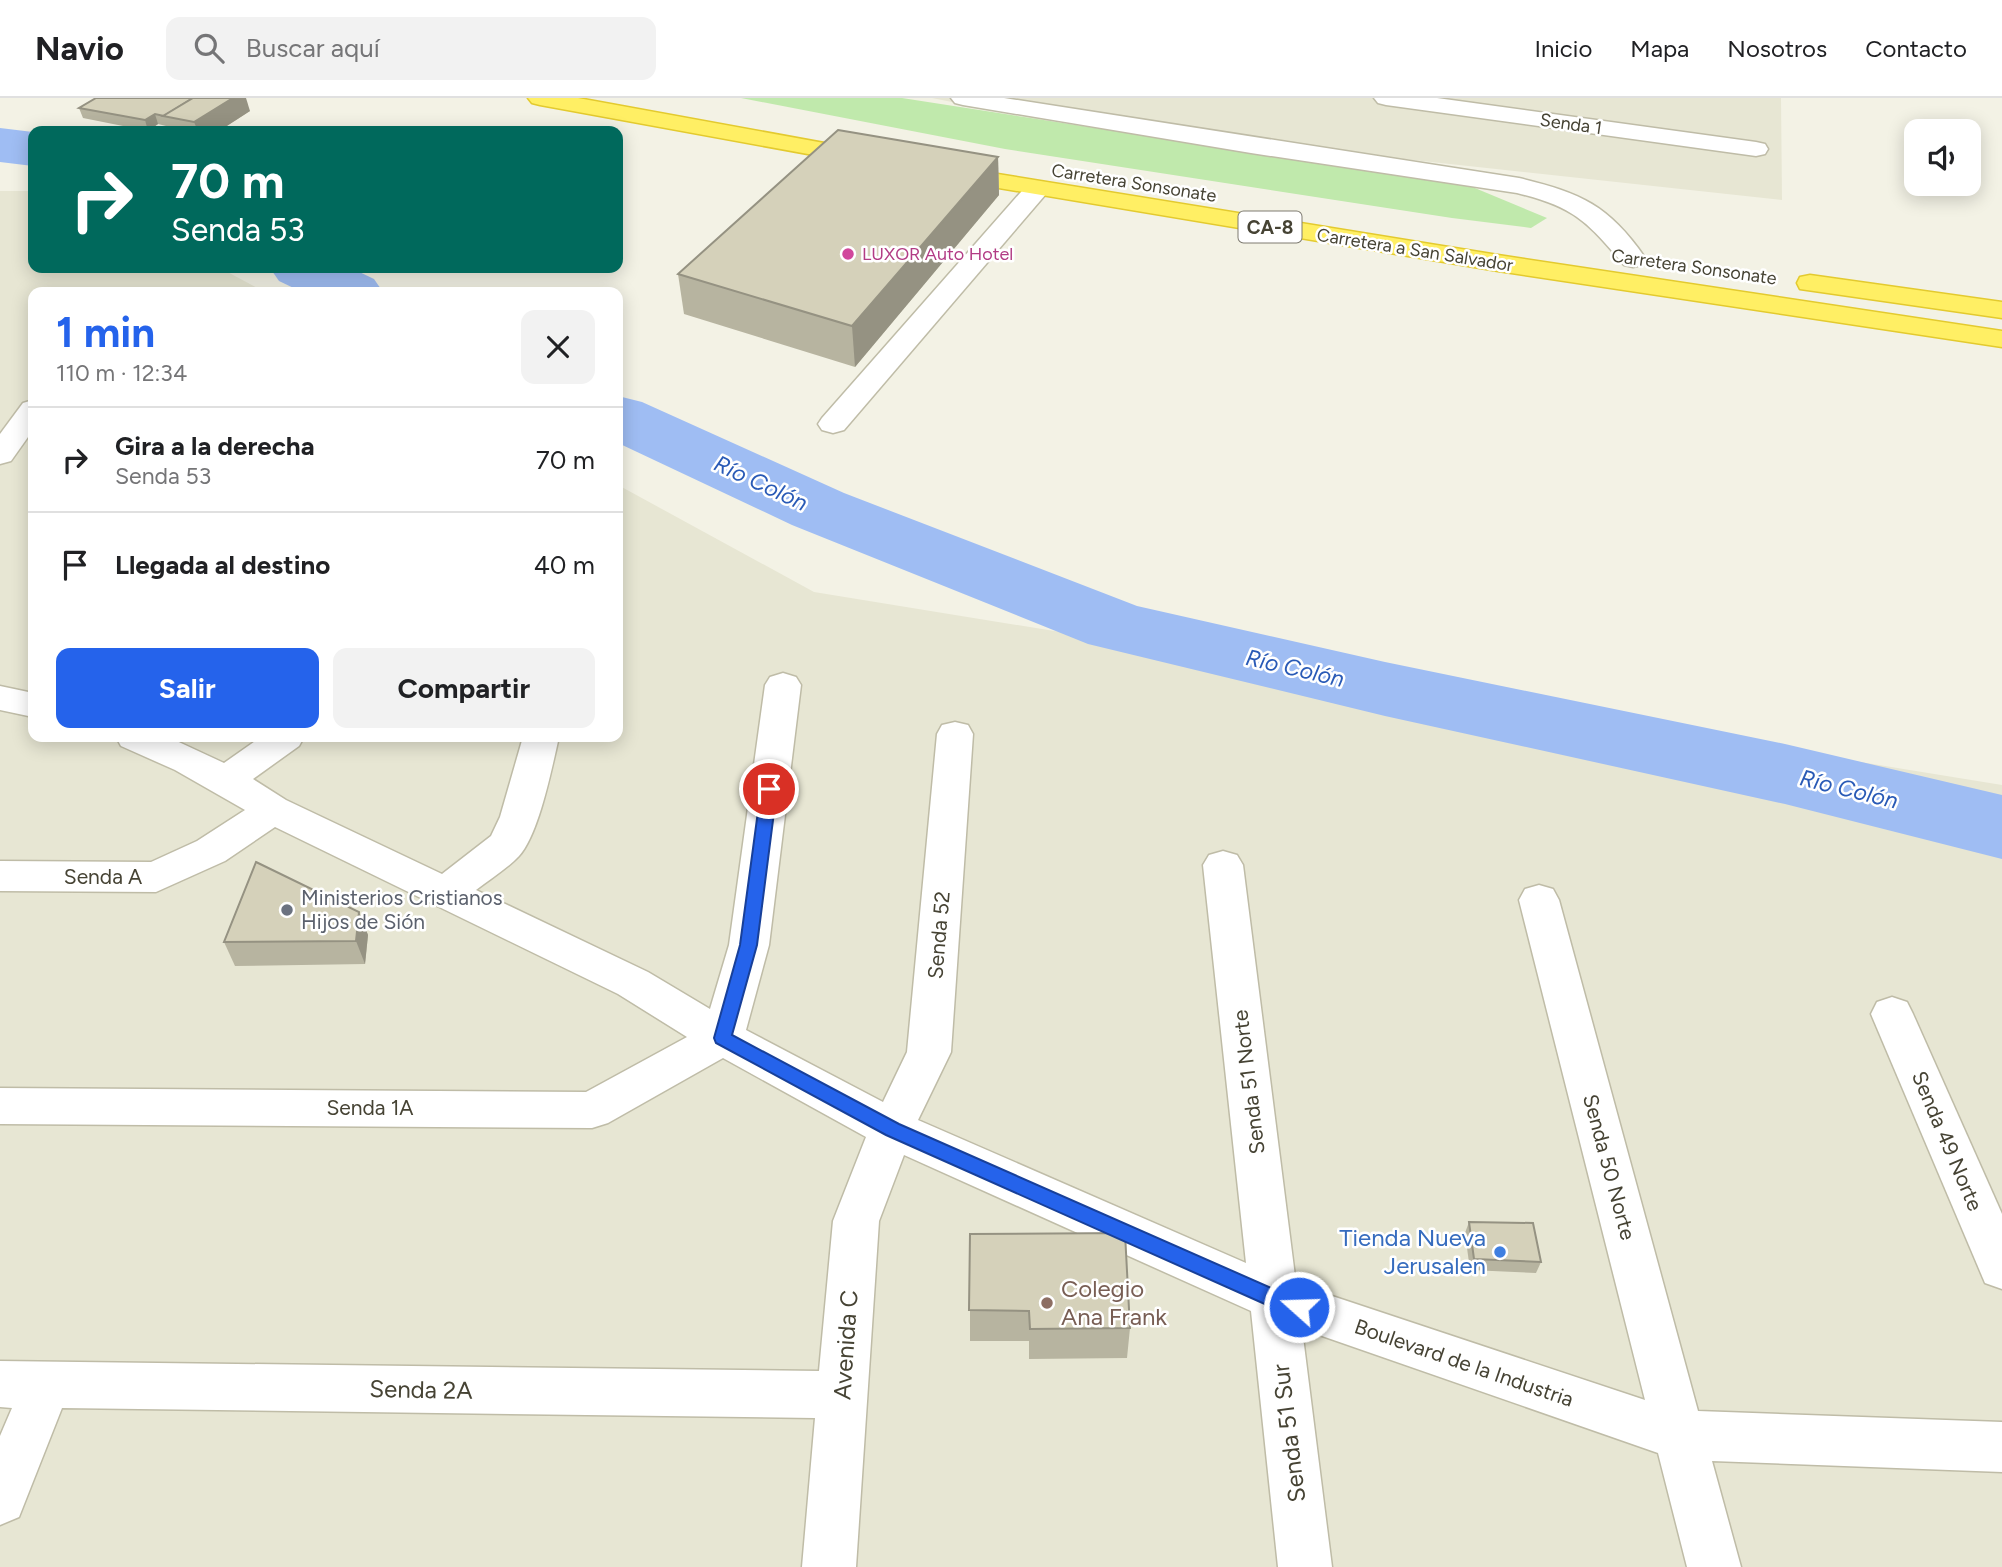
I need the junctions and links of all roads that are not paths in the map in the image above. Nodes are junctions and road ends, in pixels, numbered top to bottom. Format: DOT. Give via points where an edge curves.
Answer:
graph roads {
  1 [pos="540,98"];
  2 [pos="641,98"];
  3 [pos="963,98"];
  4 [pos="1386,98"];
  5 [pos="1026,103"];
  6 [pos="1068,106"];
  7 [pos="1756,149"];
  8 [pos="928,159"];
  9 [pos="1037,189"];
  10 [pos="1633,259"];
  11 [pos="1660,262"];
  12 [pos="1783,279"];
  13 [pos="2002,310"];
  14 [pos="2002,339"];
  15 [pos="28,416"];
  16 [pos="833,424"];
  17 [pos="0,455"];
  18 [pos="783,685"];
  19 [pos="0,698"];
  20 [pos="28,704"];
  21 [pos="954,734"];
  22 [pos="147,742"];
  23 [pos="279,742"];
  24 [pos="540,742"];
  25 [pos="227,779"];
  26 [pos="272,810"];
  27 [pos="1223,865"];
  28 [pos="0,876"];
  29 [pos="447,892"];
  30 [pos="1539,900"];
  31 [pos="1892,1014"];
  32 [pos="723,1038"];
  33 [pos="0,1106"];
  34 [pos="892,1129"];
  35 [pos="2002,1268"];
  36 [pos="1274,1298"];
  37 [pos="23,1384"];
  38 [pos="842,1395"];
  39 [pos="1678,1434"];
  40 [pos="2002,1447"];
  41 [pos="0,1499"];
  42 [pos="828,1567"];
  43 [pos="1305,1567"];
  44 [pos="1714,1567"];
  1 -- 2 [label="highway" via="888,152"];
  3 -- 5 [label="street"];
  4 -- 7 [label="street, Senda 1"];
  5 -- 6 [label="street"];
  6 -- 10 [label="street" via="1544,192 1594,214"];
  8 -- 9 [label="highway, Carretera a San Salvador / CA-8"];
  8 -- 10 [label="highway, Carretera Sonsonate / CA-8"];
  9 -- 14 [label="highway, Carretera a San Salvador / CA-8"];
  9 -- 16 [label="street"];
  10 -- 11 [label="highway, Carretera Sonsonate / CA-8"];
  12 -- 13 [label="highway, Carretera Sonsonate"];
  15 -- 17 [label="street"];
  18 -- 32 [label="street" via="749,945"];
  19 -- 20 [label="street"];
  21 -- 34 [label="street, Senda 52" via="929,1052"];
  22 -- 25 [label="street, Boulevard de la Industria"];
  23 -- 25 [label="street"];
  24 -- 29 [label="street" via="519,817 506,845"];
  25 -- 26 [label="street, Boulevard de la Industria"];
  26 -- 28 [label="street, Senda A" via="211,851 156,877"];
  26 -- 29 [label="street, Boulevard de la Industria"];
  27 -- 36 [label="street, Senda 51 Norte"];
  29 -- 32 [label="street, Boulevard de la Industria" via="633,983"];
  30 -- 39 [label="street, Senda 50 Norte"];
  31 -- 35 [label="street, Senda 49 Norte"];
  32 -- 33 [label="street, Senda 1A" via="592,1110"];
  32 -- 34 [label="street, Boulevard de la Industria"];
  34 -- 36 [label="street, Boulevard de la Industria"];
  34 -- 38 [label="street, Avenida C" via="856,1221"];
  36 -- 39 [label="street, Boulevard de la Industria"];
  36 -- 43 [label="street, Senda 51 Sur"];
  37 -- 38 [label="street, Senda 2A"];
  37 -- 41 [label="street"];
  38 -- 42 [label="street, Avenida C"];
  39 -- 40 [label="street, Boulevard de la Industria"];
  39 -- 44 [label="street, Senda 50 Norte"];
}
